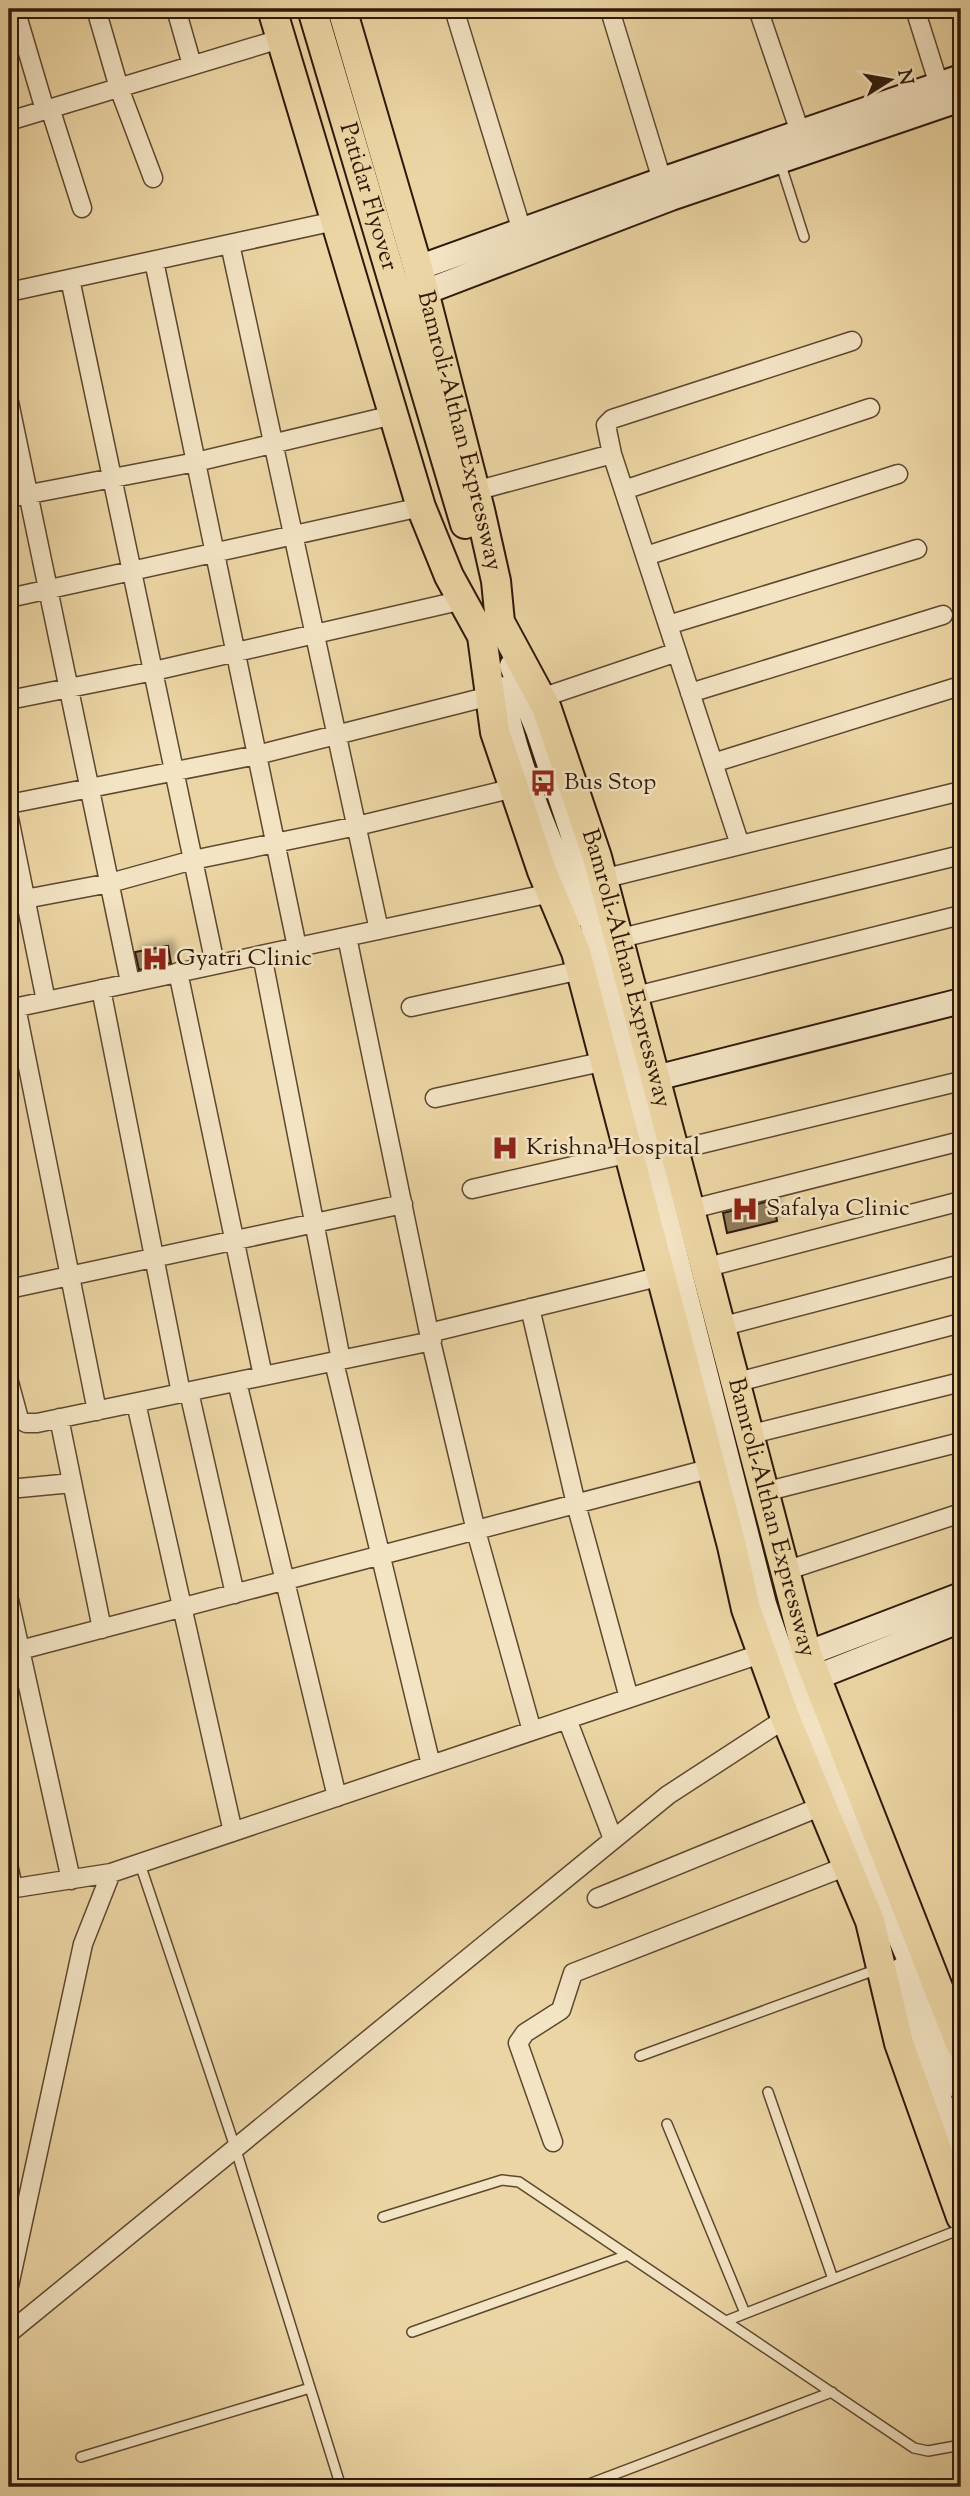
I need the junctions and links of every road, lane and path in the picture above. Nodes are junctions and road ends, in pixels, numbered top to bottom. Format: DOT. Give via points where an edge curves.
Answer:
graph roads {
  1 [pos="15,9"];
  2 [pos="96,9"];
  3 [pos="176,9"];
  4 [pos="271,9"];
  5 [pos="288,9"];
  6 [pos="312,9"];
  7 [pos="342,9"];
  8 [pos="454,9"];
  9 [pos="758,9"];
  10 [pos="915,9"];
  11 [pos="612,17"];
  12 [pos="280,38"];
  13 [pos="192,65"];
  14 [pos="950,81"];
  15 [pos="119,88"];
  16 [pos="961,99"];
  17 [pos="48,109"];
  18 [pos="9,121"];
  19 [pos="800,132"];
  20 [pos="779,161"];
  21 [pos="153,178"];
  22 [pos="662,180"];
  23 [pos="82,208"];
  24 [pos="335,221"];
  25 [pos="522,230"];
  26 [pos="804,237"];
  27 [pos="230,244"];
  28 [pos="154,261"];
  29 [pos="70,279"];
  30 [pos="422,280"];
  31 [pos="9,292"];
  32 [pos="852,341"];
  33 [pos="9,402"];
  34 [pos="870,408"];
  35 [pos="393,415"];
  36 [pos="273,443"];
  37 [pos="612,454"];
  38 [pos="196,462"];
  39 [pos="898,474"];
  40 [pos="113,479"];
  41 [pos="624,490"];
  42 [pos="28,494"];
  43 [pos="9,498"];
  44 [pos="449,507"];
  45 [pos="293,536"];
  46 [pos="917,549"];
  47 [pos="215,553"];
  48 [pos="646,556"];
  49 [pos="132,572"];
  50 [pos="496,581"];
  51 [pos="456,588"];
  52 [pos="48,590"];
  53 [pos="9,598"];
  54 [pos="943,615"];
  55 [pos="668,625"];
  56 [pos="491,629"];
  57 [pos="315,634"];
  58 [pos="235,652"];
  59 [pos="677,652"];
  60 [pos="153,671"];
  61 [pos="960,686"];
  62 [pos="69,688"];
  63 [pos="690,693"];
  64 [pos="490,696"];
  65 [pos="541,698"];
  66 [pos="9,700"];
  67 [pos="337,735"];
  68 [pos="257,755"];
  69 [pos="713,763"];
  70 [pos="174,771"];
  71 [pos="89,787"];
  72 [pos="514,788"];
  73 [pos="961,791"];
  74 [pos="9,804"];
  75 [pos="9,818"];
  76 [pos="356,827"];
  77 [pos="275,842"];
  78 [pos="740,845"];
  79 [pos="961,855"];
  80 [pos="193,860"];
  81 [pos="602,878"];
  82 [pos="110,883"];
  83 [pos="551,893"];
  84 [pos="25,899"];
  85 [pos="961,915"];
  86 [pos="379,930"];
  87 [pos="347,937"];
  88 [pos="607,943"];
  89 [pos="297,947"];
  90 [pos="262,955"];
  91 [pos="215,964"];
  92 [pos="582,970"];
  93 [pos="178,972"];
  94 [pos="130,982"];
  95 [pos="101,989"];
  96 [pos="632,997"];
  97 [pos="46,1001"];
  98 [pos="961,1001"];
  99 [pos="411,1007"];
  100 [pos="13,1008"];
  101 [pos="606,1061"];
  102 [pos="961,1081"];
  103 [pos="634,1085"];
  104 [pos="435,1098"];
  105 [pos="961,1141"];
  106 [pos="672,1151"];
  107 [pos="630,1153"];
  108 [pos="472,1189"];
  109 [pos="961,1201"];
  110 [pos="403,1204"];
  111 [pos="688,1210"];
  112 [pos="314,1224"];
  113 [pos="234,1241"];
  114 [pos="154,1256"];
  115 [pos="961,1264"];
  116 [pos="704,1268"];
  117 [pos="662,1276"];
  118 [pos="70,1277"];
  119 [pos="9,1289"];
  120 [pos="530,1308"];
  121 [pos="961,1323"];
  122 [pos="720,1327"];
  123 [pos="430,1337"];
  124 [pos="338,1361"];
  125 [pos="263,1376"];
  126 [pos="9,1382"];
  127 [pos="237,1382"];
  128 [pos="961,1382"];
  129 [pos="734,1383"];
  130 [pos="185,1393"];
  131 [pos="136,1403"];
  132 [pos="97,1411"];
  133 [pos="59,1418"];
  134 [pos="748,1435"];
  135 [pos="961,1442"];
  136 [pos="712,1468"];
  137 [pos="72,1483"];
  138 [pos="9,1489"];
  139 [pos="764,1492"];
  140 [pos="576,1504"];
  141 [pos="961,1513"];
  142 [pos="476,1531"];
  143 [pos="380,1556"];
  144 [pos="785,1571"];
  145 [pos="285,1581"];
  146 [pos="235,1594"];
  147 [pos="961,1595"];
  148 [pos="9,1601"];
  149 [pos="183,1608"];
  150 [pos="961,1620"];
  151 [pos="102,1629"];
  152 [pos="13,1651"];
  153 [pos="791,1676"];
  154 [pos="629,1698"];
  155 [pos="567,1719"];
  156 [pos="532,1731"];
  157 [pos="431,1765"];
  158 [pos="337,1797"];
  159 [pos="822,1806"];
  160 [pos="233,1832"];
  161 [pos="613,1839"];
  162 [pos="140,1864"];
  163 [pos="847,1866"];
  164 [pos="9,1869"];
  165 [pos="111,1873"];
  166 [pos="71,1880"];
  167 [pos="11,1889"];
  168 [pos="597,1898"];
  169 [pos="891,1918"];
  170 [pos="881,1967"];
  171 [pos="961,2046"];
  172 [pos="639,2056"];
  173 [pos="961,2089"];
  174 [pos="768,2092"];
  175 [pos="667,2124"];
  176 [pos="552,2142"];
  177 [pos="235,2147"];
  178 [pos="961,2160"];
  179 [pos="383,2217"];
  180 [pos="961,2217"];
  181 [pos="961,2229"];
  182 [pos="628,2255"];
  183 [pos="833,2279"];
  184 [pos="9,2286"];
  185 [pos="745,2313"];
  186 [pos="726,2321"];
  187 [pos="412,2332"];
  188 [pos="9,2333"];
  189 [pos="310,2388"];
  190 [pos="832,2392"];
  191 [pos="961,2445"];
  192 [pos="81,2457"];
  193 [pos="341,2487"];
  194 [pos="581,2487"];
  1 -- 17 [label="street"];
  2 -- 15 [label="street"];
  3 -- 13 [label="street"];
  4 -- 12 [label="main road"];
  5 -- 44 [label="main road, Patidar Flyover"];
  6 -- 44 [label="main road, Patidar Flyover"];
  7 -- 30 [label="main road, Bamroli-Althan Expressway"];
  8 -- 25 [label="street"];
  9 -- 19 [label="street"];
  10 -- 14 [label="street"];
  11 -- 22 [label="street"];
  12 -- 13 [label="street"];
  12 -- 24 [label="main road"];
  13 -- 15 [label="street"];
  14 -- 19 [label="street"];
  15 -- 17 [label="street"];
  15 -- 21 [label="street"];
  16 -- 20 [label="street"];
  17 -- 18 [label="street"];
  17 -- 23 [label="street"];
  19 -- 22 [label="street"];
  20 -- 26 [label="lane"];
  20 -- 30 [label="street"];
  22 -- 25 [label="street"];
  24 -- 27 [label="street"];
  24 -- 35 [label="main road"];
  25 -- 30 [label="street"];
  27 -- 28 [label="street"];
  27 -- 36 [label="street"];
  28 -- 29 [label="street"];
  28 -- 38 [label="street"];
  29 -- 31 [label="street"];
  29 -- 40 [label="street"];
  30 -- 44 [label="main road, Bamroli-Althan Expressway"];
  32 -- 37 [label="street" via="612,419 606,430"];
  33 -- 42 [label="street"];
  34 -- 41 [label="street"];
  35 -- 36 [label="street"];
  35 -- 44 [label="main road"];
  36 -- 38 [label="street"];
  36 -- 45 [label="street"];
  37 -- 41 [label="street"];
  37 -- 44 [label="street"];
  38 -- 40 [label="street"];
  38 -- 47 [label="street"];
  39 -- 48 [label="street"];
  40 -- 42 [label="street"];
  40 -- 49 [label="street"];
  41 -- 48 [label="street"];
  42 -- 43 [label="street"];
  42 -- 52 [label="street"];
  44 -- 45 [label="street"];
  44 -- 50 [label="main road, Patidar Flyover"];
  44 -- 51 [label="main road, Patidar Flyover"];
  45 -- 47 [label="street"];
  45 -- 57 [label="street"];
  46 -- 55 [label="street"];
  47 -- 49 [label="street"];
  47 -- 58 [label="street"];
  48 -- 55 [label="street"];
  49 -- 52 [label="street"];
  49 -- 60 [label="street"];
  50 -- 56 [label="main road, Bamroli-Althan Expressway"];
  51 -- 56 [label="main road, Patidar Flyover"];
  51 -- 57 [label="street"];
  52 -- 53 [label="street"];
  52 -- 62 [label="street"];
  54 -- 63 [label="street"];
  55 -- 59 [label="street"];
  56 -- 64 [label="main road"];
  56 -- 65 [label="main road, Bamroli-Althan Expressway"];
  56 -- 88 [label="street" via="504,647 538,730"];
  57 -- 58 [label="street"];
  57 -- 67 [label="street"];
  58 -- 60 [label="street"];
  58 -- 68 [label="street"];
  59 -- 63 [label="street"];
  59 -- 65 [label="street"];
  60 -- 62 [label="street"];
  60 -- 70 [label="street"];
  61 -- 69 [label="street"];
  62 -- 66 [label="street"];
  62 -- 71 [label="street"];
  63 -- 69 [label="street"];
  64 -- 67 [label="street"];
  64 -- 72 [label="main road" via="495,732"];
  65 -- 81 [label="main road, Bamroli-Althan Expressway"];
  67 -- 68 [label="street"];
  67 -- 76 [label="street"];
  68 -- 70 [label="street"];
  68 -- 77 [label="street"];
  69 -- 78 [label="street"];
  70 -- 71 [label="street"];
  70 -- 80 [label="street"];
  71 -- 74 [label="street"];
  71 -- 82 [label="street"];
  72 -- 76 [label="street"];
  72 -- 83 [label="main road"];
  73 -- 78 [label="street"];
  75 -- 84 [label="street"];
  76 -- 77 [label="street"];
  76 -- 86 [label="street"];
  77 -- 80 [label="street"];
  77 -- 89 [label="street"];
  78 -- 81 [label="street"];
  79 -- 88 [label="street"];
  80 -- 82 [label="street"];
  80 -- 91 [label="street"];
  81 -- 88 [label="main road, Bamroli-Althan Expressway"];
  82 -- 84 [label="street"];
  82 -- 94 [label="street"];
  83 -- 86 [label="street"];
  83 -- 92 [label="main road"];
  84 -- 97 [label="street"];
  85 -- 96 [label="street"];
  86 -- 87 [label="street"];
  87 -- 89 [label="street"];
  87 -- 110 [label="street"];
  88 -- 96 [label="main road, Bamroli-Althan Expressway"];
  88 -- 103 [label="street, Bamroli-Althan Expressway"];
  89 -- 90 [label="street"];
  90 -- 91 [label="street"];
  90 -- 112 [label="street"];
  91 -- 93 [label="street"];
  92 -- 99 [label="street"];
  92 -- 101 [label="main road"];
  93 -- 94 [label="street"];
  93 -- 113 [label="street"];
  94 -- 95 [label="street"];
  95 -- 97 [label="street"];
  95 -- 114 [label="street"];
  96 -- 103 [label="main road, Bamroli-Althan Expressway"];
  97 -- 100 [label="street"];
  98 -- 103 [label="street"];
  100 -- 118 [label="street"];
  101 -- 103 [label="main road"];
  101 -- 104 [label="street"];
  102 -- 106 [label="street"];
  103 -- 106 [label="main road, Bamroli-Althan Expressway"];
  103 -- 107 [label="main road"];
  103 -- 153 [label="street, Bamroli-Althan Expressway" via="761,1590"];
  105 -- 111 [label="street"];
  106 -- 111 [label="main road, Bamroli-Althan Expressway"];
  107 -- 108 [label="street"];
  107 -- 117 [label="main road"];
  109 -- 116 [label="street"];
  110 -- 112 [label="street"];
  110 -- 123 [label="street"];
  111 -- 116 [label="main road, Bamroli-Althan Expressway"];
  112 -- 113 [label="street"];
  112 -- 124 [label="street"];
  113 -- 114 [label="street"];
  113 -- 125 [label="street"];
  114 -- 118 [label="street"];
  114 -- 130 [label="street"];
  115 -- 122 [label="street"];
  116 -- 122 [label="main road, Bamroli-Althan Expressway"];
  117 -- 120 [label="street"];
  117 -- 136 [label="main road"];
  118 -- 119 [label="street"];
  118 -- 132 [label="street"];
  120 -- 123 [label="street"];
  120 -- 140 [label="street"];
  121 -- 129 [label="street"];
  122 -- 129 [label="main road, Bamroli-Althan Expressway"];
  123 -- 124 [label="street"];
  123 -- 142 [label="street"];
  124 -- 125 [label="street"];
  124 -- 143 [label="street"];
  125 -- 127 [label="street"];
  126 -- 133 [label="street" via="19,1419 26,1423"];
  127 -- 130 [label="street"];
  127 -- 145 [label="street"];
  128 -- 134 [label="street"];
  129 -- 134 [label="main road, Bamroli-Althan Expressway"];
  130 -- 131 [label="street"];
  130 -- 146 [label="street"];
  131 -- 132 [label="street"];
  131 -- 149 [label="street"];
  132 -- 133 [label="street"];
  133 -- 137 [label="street"];
  134 -- 139 [label="main road, Bamroli-Althan Expressway"];
  135 -- 139 [label="street"];
  136 -- 140 [label="street"];
  136 -- 153 [label="main road" via="746,1609"];
  137 -- 138 [label="street"];
  137 -- 151 [label="street"];
  139 -- 144 [label="main road, Bamroli-Althan Expressway"];
  140 -- 142 [label="street"];
  140 -- 154 [label="street"];
  141 -- 144 [label="street"];
  142 -- 143 [label="street"];
  142 -- 156 [label="street"];
  143 -- 145 [label="street"];
  143 -- 157 [label="street"];
  144 -- 153 [label="main road, Bamroli-Althan Expressway"];
  145 -- 146 [label="street"];
  145 -- 158 [label="street"];
  146 -- 149 [label="street"];
  147 -- 153 [label="street"];
  148 -- 152 [label="street"];
  149 -- 151 [label="street"];
  149 -- 160 [label="street"];
  150 -- 153 [label="street"];
  151 -- 152 [label="street"];
  152 -- 166 [label="street"];
  153 -- 154 [label="street"];
  153 -- 159 [label="main road"];
  153 -- 161 [label="street" via="668,1795"];
  153 -- 169 [label="street, Bamroli-Althan Expressway"];
  153 -- 171 [label="main road, Bamroli-Althan Expressway"];
  154 -- 155 [label="street"];
  155 -- 156 [label="street"];
  155 -- 161 [label="street"];
  156 -- 157 [label="street"];
  157 -- 158 [label="street"];
  158 -- 160 [label="street"];
  159 -- 163 [label="main road"];
  159 -- 168 [label="street"];
  160 -- 162 [label="street"];
  161 -- 177 [label="street"];
  162 -- 165 [label="street"];
  162 -- 177 [label="lane"];
  163 -- 170 [label="main road" via="870,1920"];
  163 -- 176 [label="street" via="573,1973 561,2010 524,2033 518,2043"];
  164 -- 167 [label="street"];
  165 -- 166 [label="street"];
  165 -- 184 [label="street" via="83,1944"];
  166 -- 167 [label="street"];
  169 -- 173 [label="street"];
  169 -- 178 [label="street" via="916,2033"];
  170 -- 172 [label="lane"];
  170 -- 180 [label="main road" via="899,2043"];
  174 -- 183 [label="lane"];
  175 -- 185 [label="lane"];
  177 -- 188 [label="street"];
  177 -- 189 [label="lane"];
  179 -- 182 [label="lane" via="502,2180 519,2182"];
  181 -- 183 [label="lane"];
  182 -- 186 [label="lane"];
  182 -- 187 [label="lane"];
  183 -- 185 [label="lane"];
  185 -- 186 [label="lane"];
  186 -- 190 [label="lane"];
  189 -- 192 [label="lane"];
  189 -- 193 [label="lane"];
  190 -- 191 [label="lane" via="914,2448 928,2451"];
  190 -- 194 [label="lane"];
}
